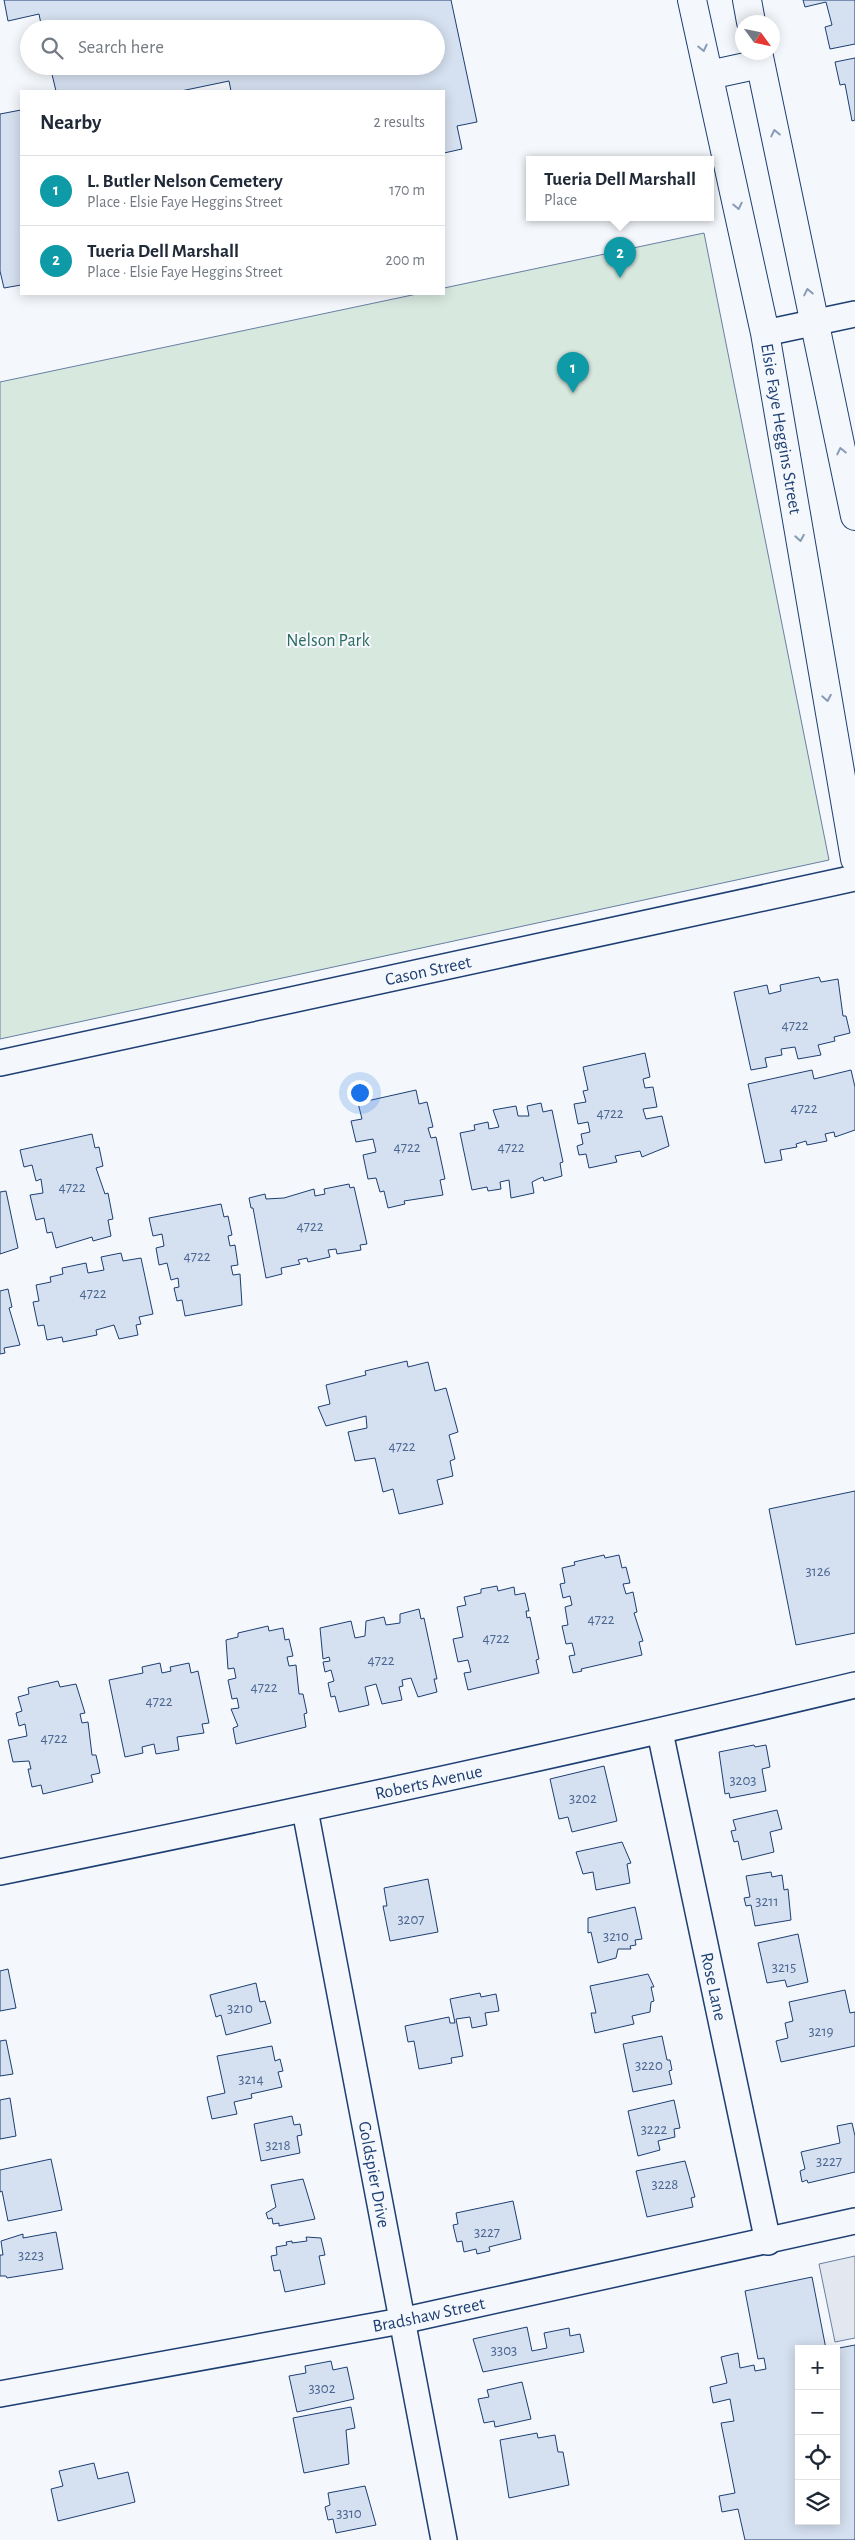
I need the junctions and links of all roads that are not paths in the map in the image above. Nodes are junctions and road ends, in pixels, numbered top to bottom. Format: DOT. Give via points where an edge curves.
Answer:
graph roads {
  1 [pos="692,0"];
  2 [pos="746,0"];
  3 [pos="749,15"];
  4 [pos="753,60"];
  5 [pos="759,60"];
  6 [pos="709,75"];
  7 [pos="855,314"];
  8 [pos="814,323"];
  9 [pos="765,333"];
  10 [pos="855,516"];
  11 [pos="855,859"];
  12 [pos="855,878"];
  13 [pos="0,1062"];
  14 [pos="855,1685"];
  15 [pos="660,1732"];
  16 [pos="305,1810"];
  17 [pos="0,1872"];
  18 [pos="855,2221"];
  19 [pos="768,2242"];
  20 [pos="401,2321"];
  21 [pos="0,2394"];
  22 [pos="444,2540"];
  1 -- 6 [label="main road, Elsie Faye Heggins Street, one-way"];
  2 -- 3 [label="main road"];
  4 -- 6 [label="main road"];
  8 -- 5 [label="main road, one-way"];
  6 -- 9 [label="main road, Elsie Faye Heggins Street, one-way"];
  7 -- 8 [label="street"];
  8 -- 9 [label="street"];
  10 -- 8 [label="main road, one-way"];
  9 -- 11 [label="main road, Elsie Faye Heggins Street, one-way"];
  12 -- 13 [label="street, Cason Street"];
  14 -- 15 [label="street, Roberts Avenue"];
  15 -- 16 [label="street, Roberts Avenue"];
  15 -- 19 [label="street, Rose Lane"];
  16 -- 17 [label="street, Roberts Avenue"];
  16 -- 20 [label="street, Goldspier Drive"];
  18 -- 19 [label="street, Bradshaw Street"];
  19 -- 20 [label="street, Bradshaw Street"];
  20 -- 21 [label="street, Bradshaw Street"];
  20 -- 22 [label="street, Goldspier Drive"];
}
